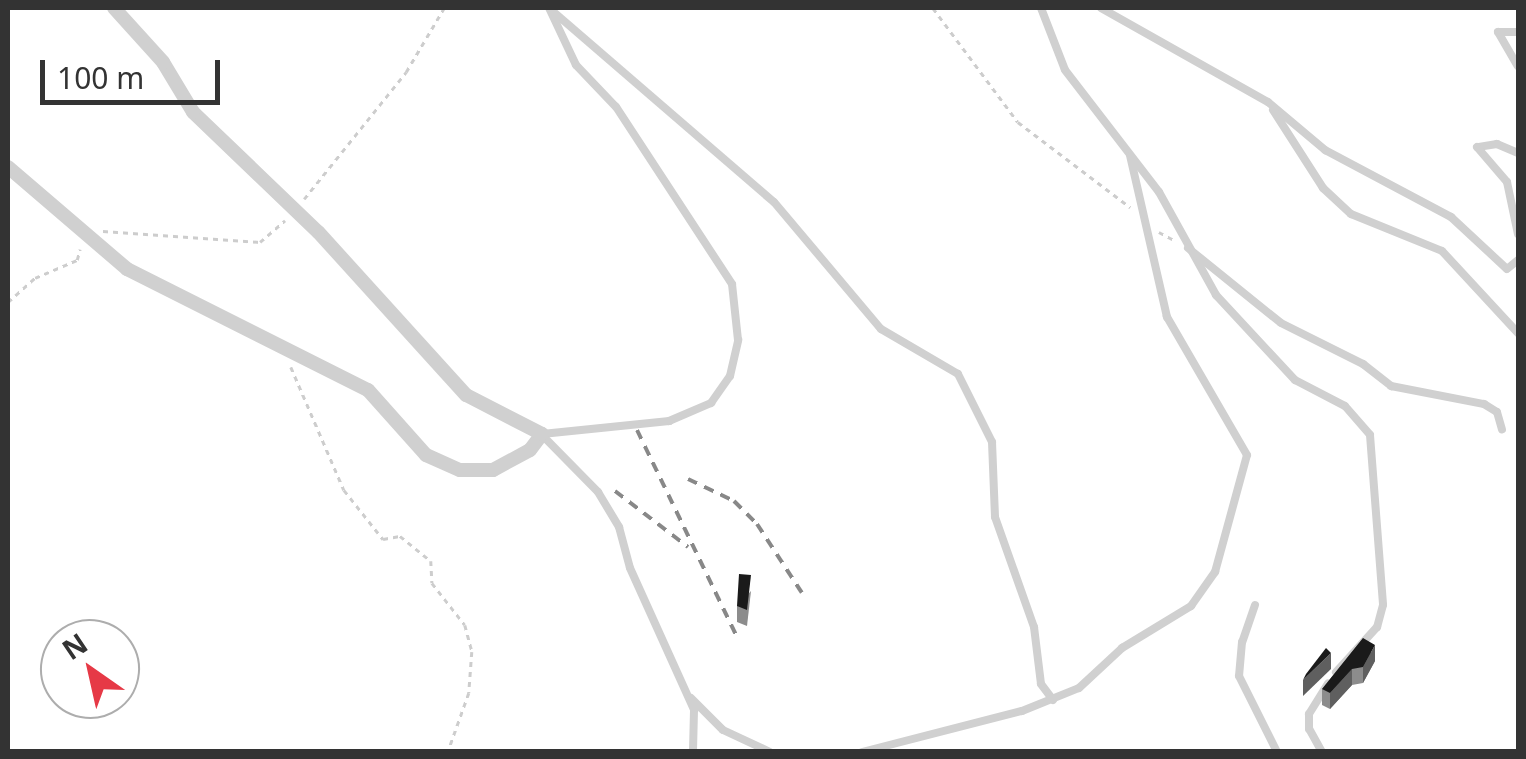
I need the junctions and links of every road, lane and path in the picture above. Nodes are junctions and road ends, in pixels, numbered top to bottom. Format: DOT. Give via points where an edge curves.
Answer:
graph roads {
  1 [pos="114,8"];
  2 [pos="444,8"];
  3 [pos="549,8"];
  4 [pos="933,8"];
  5 [pos="1041,8"];
  6 [pos="1101,8"];
  7 [pos="1518,32"];
  8 [pos="1518,66"];
  9 [pos="1268,102"];
  10 [pos="1126,146"];
  11 [pos="1518,154"];
  12 [pos="8,167"];
  13 [pos="294,212"];
  14 [pos="1144,218"];
  15 [pos="84,230"];
  16 [pos="1518,234"];
  17 [pos="1183,244"];
  18 [pos="1518,260"];
  19 [pos="8,302"];
  20 [pos="1518,333"];
  21 [pos="280,348"];
  22 [pos="1502,429"];
  23 [pos="542,434"];
  24 [pos="1255,605"];
  25 [pos="688,695"];
  26 [pos="1053,700"];
  27 [pos="448,752"];
  28 [pos="693,752"];
  29 [pos="770,752"];
  30 [pos="862,752"];
  31 [pos="1277,752"];
  32 [pos="1322,752"];
  1 -- 13 [label="street" via="163,62 193,112"];
  2 -- 13 [label="path" via="406,72"];
  3 -- 23 [label="lane" via="576,65 616,106 732,284 738,340 730,376 711,402 669,421"];
  3 -- 26 [label="lane" via="774,202 881,329 958,374 992,442 995,517 1034,628 1041,684"];
  4 -- 14 [label="path" via="1018,122"];
  5 -- 10 [label="lane" via="1065,70"];
  6 -- 9 [label="lane"];
  7 -- 8 [label="lane" via="1498,32"];
  9 -- 18 [label="lane" via="1325,150 1468,228 1493,260 1507,268"];
  9 -- 20 [label="lane" via="1323,188 1351,214 1442,251"];
  10 -- 14 [label="lane"];
  10 -- 17 [label="lane"];
  11 -- 16 [label="lane" via="1497,144 1476,146 1507,182"];
  12 -- 15 [label="street"];
  13 -- 15 [label="path" via="260,242"];
  13 -- 23 [label="street" via="466,395"];
  14 -- 17 [label="path"];
  14 -- 26 [label="lane" via="1167,317 1191,367 1242,442 1246,466 1204,591 1079,688"];
  15 -- 19 [label="path" via="77,260 35,278"];
  15 -- 21 [label="street" via="149,283"];
  17 -- 22 [label="lane" via="1281,322 1391,386 1484,404 1497,412"];
  17 -- 32 [label="lane" via="1216,295 1274,360 1345,406 1370,435 1383,605 1377,627 1315,699 1309,729"];
  21 -- 23 [label="street" via="368,390 414,445 460,470 493,470 530,450"];
  21 -- 27 [label="path" via="315,412 344,490 383,539 400,536 430,561 432,583 464,625 472,652 469,692"];
  23 -- 25 [label="lane" via="598,492 619,527 630,568"];
  24 -- 31 [label="lane" via="1239,676"];
  25 -- 28 [label="lane"];
  25 -- 29 [label="lane" via="723,730"];
  26 -- 30 [label="lane"];
}
